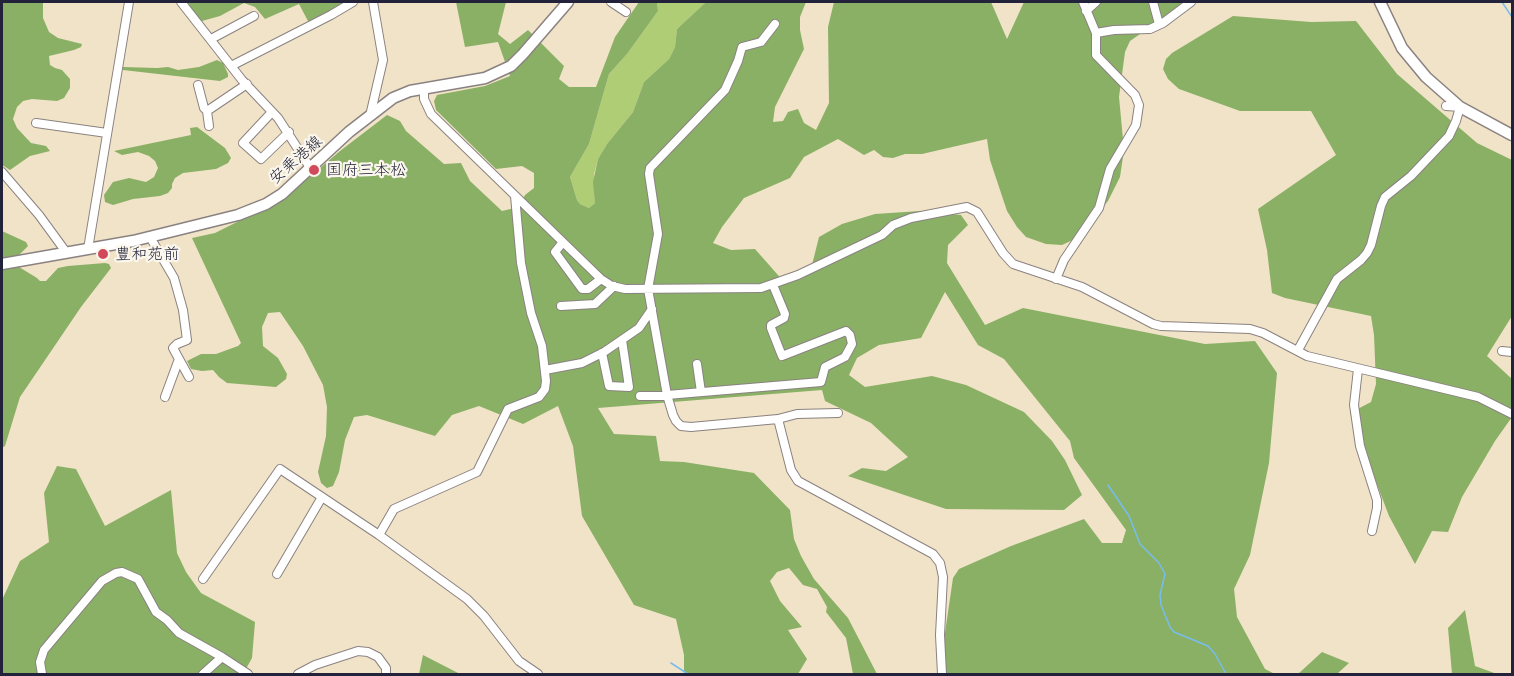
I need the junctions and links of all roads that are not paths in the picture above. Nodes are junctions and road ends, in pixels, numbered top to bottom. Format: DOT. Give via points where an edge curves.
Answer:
graph roads {
  1 [pos="129,2"];
  2 [pos="181,2"];
  3 [pos="353,2"];
  4 [pos="373,2"];
  5 [pos="567,2"];
  6 [pos="611,2"];
  7 [pos="1083,2"];
  8 [pos="1096,2"];
  9 [pos="1153,2"];
  10 [pos="1191,2"];
  11 [pos="1380,2"];
  12 [pos="1086,11"];
  13 [pos="626,12"];
  14 [pos="254,16"];
  15 [pos="775,24"];
  16 [pos="1159,24"];
  17 [pos="1096,33"];
  18 [pos="211,39"];
  19 [pos="231,66"];
  20 [pos="247,84"];
  21 [pos="198,85"];
  22 [pos="424,89"];
  23 [pos="1446,106"];
  24 [pos="1460,107"];
  25 [pos="207,111"];
  26 [pos="272,112"];
  27 [pos="370,116"];
  28 [pos="36,123"];
  29 [pos="209,126"];
  30 [pos="289,132"];
  31 [pos="107,133"];
  32 [pos="1512,135"];
  33 [pos="311,169"];
  34 [pos="2,171"];
  35 [pos="515,196"];
  36 [pos="150,237"];
  37 [pos="563,242"];
  38 [pos="88,249"];
  39 [pos="66,252"];
  40 [pos="2,264"];
  41 [pos="601,279"];
  42 [pos="1056,279"];
  43 [pos="773,285"];
  44 [pos="614,286"];
  45 [pos="648,289"];
  46 [pos="561,306"];
  47 [pos="652,309"];
  48 [pos="622,340"];
  49 [pos="1298,350"];
  50 [pos="1502,351"];
  51 [pos="1512,352"];
  52 [pos="602,353"];
  53 [pos="179,359"];
  54 [pos="697,364"];
  55 [pos="1359,369"];
  56 [pos="545,370"];
  57 [pos="189,377"];
  58 [pos="701,392"];
  59 [pos="667,395"];
  60 [pos="640,396"];
  61 [pos="165,397"];
  62 [pos="838,413"];
  63 [pos="1512,414"];
  64 [pos="778,419"];
  65 [pos="322,497"];
  66 [pos="1372,531"];
  67 [pos="379,535"];
  68 [pos="277,574"];
  69 [pos="203,579"];
  70 [pos="222,657"];
  71 [pos="534,674"];
  72 [pos="42,675"];
  73 [pos="202,675"];
  74 [pos="248,675"];
  75 [pos="298,675"];
  76 [pos="386,675"];
  77 [pos="942,675"];
  1 -- 31 [label="street"];
  2 -- 18 [label="street"];
  3 -- 19 [label="street"];
  4 -- 27 [label="street" via="382,60"];
  5 -- 22 [label="main road, 安乗港線" via="523,54 504,70 473,81"];
  6 -- 13 [label="street"];
  7 -- 12 [label="street"];
  8 -- 12 [label="street"];
  9 -- 16 [label="street"];
  10 -- 16 [label="street"];
  11 -- 24 [label="main road" via="1402,48 1426,77"];
  12 -- 17 [label="street"];
  14 -- 18 [label="street"];
  15 -- 45 [label="street" via="760,42 742,47 725,90 650,168 658,234"];
  16 -- 17 [label="street" via="1150,29"];
  17 -- 42 [label="street" via="1096,55 1135,95 1139,105 1136,125 1110,169 1098,208"];
  18 -- 19 [label="street"];
  19 -- 20 [label="street"];
  20 -- 25 [label="street"];
  20 -- 26 [label="street"];
  21 -- 25 [label="street"];
  22 -- 27 [label="main road, 安乗港線" via="393,98"];
  22 -- 35 [label="street" via="431,114"];
  23 -- 24 [label="street"];
  24 -- 32 [label="main road"];
  24 -- 49 [label="street" via="1449,136 1385,197 1367,253 1337,279"];
  25 -- 29 [label="street"];
  26 -- 30 [label="street"];
  26 -- 30 [label="street" via="243,143 261,159"];
  27 -- 33 [label="main road, 安乗港線"];
  28 -- 31 [label="street"];
  30 -- 33 [label="street"];
  31 -- 38 [label="street"];
  33 -- 36 [label="main road, 安乗港線" via="282,194 257,208"];
  34 -- 39 [label="street"];
  35 -- 37 [label="street"];
  35 -- 56 [label="street" via="523,276"];
  36 -- 38 [label="main road, 安乗港線"];
  36 -- 53 [label="street" via="173,274 183,310 187,340 173,348"];
  37 -- 41 [label="street"];
  37 -- 41 [label="street" via="555,252 582,289"];
  38 -- 39 [label="main road, 安乗港線"];
  39 -- 40 [label="main road, 安乗港線"];
  41 -- 44 [label="street"];
  42 -- 43 [label="street" via="1013,264 977,212 967,207 894,225 882,235"];
  42 -- 49 [label="street" via="1097,293 1153,324 1250,329"];
  43 -- 45 [label="street" via="746,289"];
  43 -- 58 [label="street" via="785,314 771,325 782,356 846,331 853,341 845,357 825,367 821,382"];
  44 -- 45 [label="street"];
  44 -- 46 [label="street" via="594,304"];
  45 -- 47 [label="street"];
  47 -- 48 [label="street" via="639,328"];
  47 -- 59 [label="street"];
  48 -- 52 [label="street"];
  48 -- 52 [label="street" via="629,387 609,386"];
  49 -- 55 [label="street" via="1307,356"];
  50 -- 51 [label="street"];
  52 -- 56 [label="street" via="582,363"];
  53 -- 57 [label="street"];
  53 -- 61 [label="street"];
  54 -- 58 [label="street"];
  55 -- 63 [label="street" via="1478,397"];
  55 -- 66 [label="street" via="1355,418 1377,508"];
  56 -- 67 [label="street" via="543,393 508,409 477,472 394,509"];
  58 -- 59 [label="street"];
  59 -- 60 [label="street"];
  59 -- 64 [label="street" via="681,426"];
  62 -- 64 [label="street" via="797,414"];
  64 -- 77 [label="street" via="791,470 798,481 933,554 940,563"];
  65 -- 67 [label="street"];
  65 -- 68 [label="street"];
  65 -- 69 [label="street" via="280,469"];
  67 -- 71 [label="street" via="467,599"];
  70 -- 72 [label="street" via="179,633 156,612 138,579 119,572 102,581 44,650 40,662"];
  70 -- 73 [label="street"];
  70 -- 74 [label="street"];
  75 -- 76 [label="street" via="358,651 378,657"];
}
